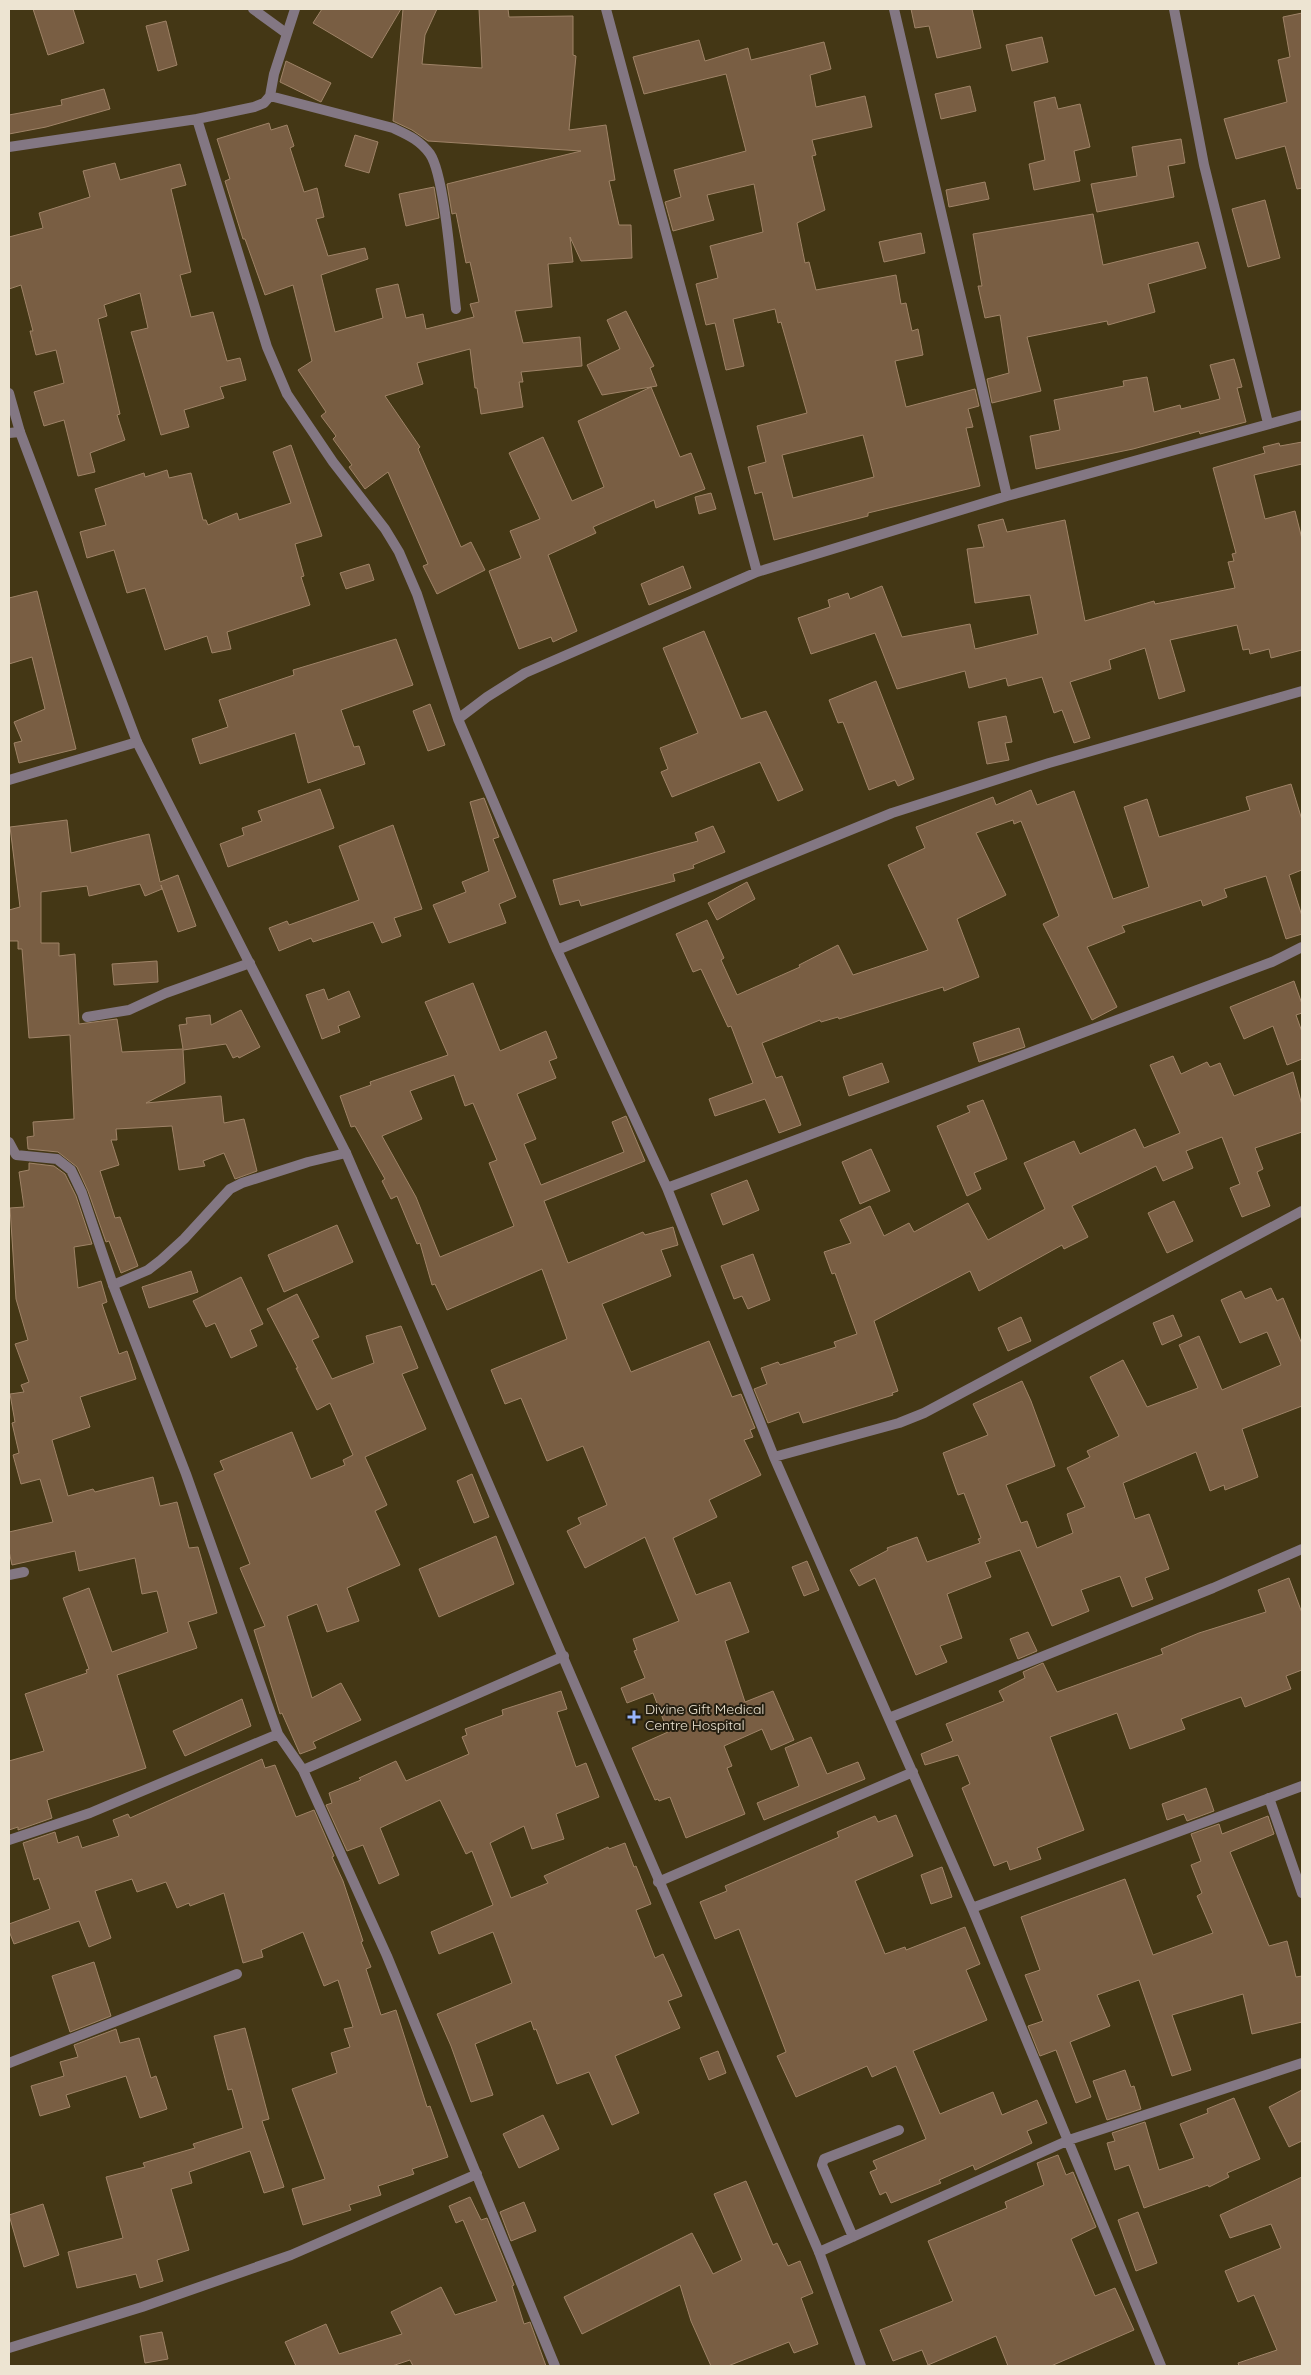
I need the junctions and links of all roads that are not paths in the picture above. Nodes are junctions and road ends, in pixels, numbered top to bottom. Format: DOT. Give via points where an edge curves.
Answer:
graph roads {
  1 [pos="253,9"];
  2 [pos="295,9"];
  3 [pos="606,9"];
  4 [pos="894,9"];
  5 [pos="1174,9"];
  6 [pos="286,33"];
  7 [pos="270,96"];
  8 [pos="197,119"];
  9 [pos="9,147"];
  10 [pos="456,309"];
  11 [pos="9,393"];
  12 [pos="1302,415"];
  13 [pos="1268,424"];
  14 [pos="20,432"];
  15 [pos="9,433"];
  16 [pos="1008,496"];
  17 [pos="757,572"];
  18 [pos="1302,691"];
  19 [pos="458,719"];
  20 [pos="137,742"];
  21 [pos="9,780"];
  22 [pos="1302,947"];
  23 [pos="557,950"];
  24 [pos="250,963"];
  25 [pos="87,1017"];
  26 [pos="9,1142"];
  27 [pos="346,1153"];
  28 [pos="667,1188"];
  29 [pos="1302,1212"];
  30 [pos="114,1285"];
  31 [pos="774,1457"];
  32 [pos="1302,1549"];
  33 [pos="24,1572"];
  34 [pos="9,1575"];
  35 [pos="564,1656"];
  36 [pos="889,1718"];
  37 [pos="278,1734"];
  38 [pos="302,1770"];
  39 [pos="913,1772"];
  40 [pos="1302,1786"];
  41 [pos="1269,1798"];
  42 [pos="9,1840"];
  43 [pos="658,1882"];
  44 [pos="1302,1893"];
  45 [pos="972,1908"];
  46 [pos="237,1974"];
  47 [pos="9,2063"];
  48 [pos="1302,2063"];
  49 [pos="899,2130"];
  50 [pos="1069,2140"];
  51 [pos="477,2174"];
  52 [pos="853,2237"];
  53 [pos="819,2252"];
  54 [pos="9,2348"];
  55 [pos="554,2366"];
  56 [pos="861,2366"];
  57 [pos="1161,2366"];
  1 -- 6 [label="street"];
  2 -- 6 [label="street"];
  3 -- 17 [label="street"];
  4 -- 16 [label="street"];
  5 -- 13 [label="street" via="1204,165"];
  6 -- 7 [label="street"];
  7 -- 8 [label="street" via="254,107"];
  7 -- 10 [label="street" via="393,128 422,144 431,156 439,178"];
  8 -- 9 [label="street"];
  8 -- 19 [label="street" via="268,347 287,394 399,552 417,594"];
  11 -- 14 [label="street"];
  12 -- 13 [label="street"];
  13 -- 16 [label="street"];
  14 -- 15 [label="street"];
  14 -- 20 [label="street"];
  16 -- 17 [label="street"];
  17 -- 19 [label="street" via="525,673"];
  18 -- 23 [label="street" via="1049,763 892,813"];
  19 -- 23 [label="street"];
  20 -- 21 [label="street"];
  20 -- 24 [label="street"];
  22 -- 28 [label="street" via="1262,966"];
  23 -- 28 [label="street"];
  24 -- 25 [label="street" via="129,1010"];
  24 -- 27 [label="street"];
  26 -- 30 [label="street" via="16,1155 57,1158 71,1170"];
  27 -- 30 [label="street" via="308,1162 230,1189 161,1260 148,1270"];
  27 -- 35 [label="street"];
  28 -- 31 [label="street"];
  29 -- 31 [label="street" via="924,1413 899,1423"];
  30 -- 37 [label="street" via="186,1474"];
  31 -- 36 [label="street"];
  32 -- 36 [label="street"];
  33 -- 34 [label="street"];
  35 -- 38 [label="street"];
  35 -- 43 [label="street"];
  36 -- 39 [label="street"];
  37 -- 38 [label="street"];
  37 -- 42 [label="street" via="90,1814"];
  38 -- 51 [label="street" via="387,1956"];
  39 -- 43 [label="street"];
  39 -- 45 [label="street"];
  40 -- 41 [label="street"];
  41 -- 44 [label="street"];
  41 -- 45 [label="street"];
  43 -- 53 [label="street"];
  45 -- 50 [label="street"];
  46 -- 47 [label="street"];
  48 -- 50 [label="street"];
  49 -- 52 [label="street" via="824,2159 822,2165"];
  50 -- 52 [label="street"];
  50 -- 57 [label="street"];
  51 -- 54 [label="street" via="291,2255 142,2307"];
  51 -- 55 [label="street"];
  52 -- 53 [label="street"];
  53 -- 56 [label="street"];
}
